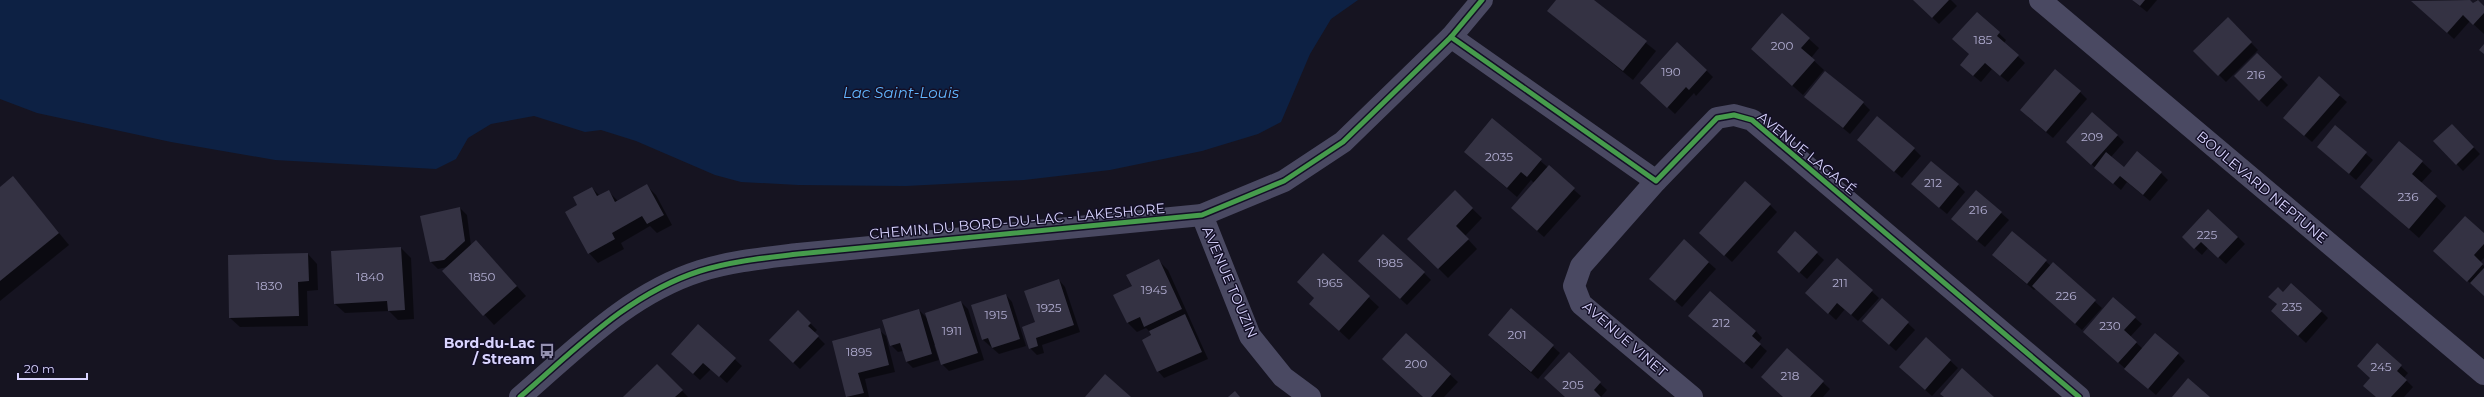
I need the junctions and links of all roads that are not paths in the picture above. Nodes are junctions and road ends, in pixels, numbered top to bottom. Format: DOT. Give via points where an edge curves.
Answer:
graph roads {
  1 [pos="1482,0"];
  2 [pos="2040,0"];
  3 [pos="1450,37"];
  4 [pos="1656,181"];
  5 [pos="1202,215"];
  6 [pos="2484,374"];
  7 [pos="524,396"];
  8 [pos="1310,397"];
  9 [pos="1692,397"];
  10 [pos="2080,397"];
  1 -- 3 [label="street, CHEMIN DU BORD-DU-LAC - LAKESHORE"];
  2 -- 6 [label="street, BOULEVARD NEPTUNE"];
  3 -- 4 [label="street"];
  3 -- 5 [label="street, CHEMIN DU BORD-DU-LAC - LAKESHORE" via="1343,142 1284,181"];
  4 -- 9 [label="street, AVENUE VINET" via="1581,266 1574,286 1581,304"];
  4 -- 10 [label="street, AVENUE LAGACÉ" via="1717,118 1734,114 1752,120"];
  5 -- 7 [label="street, CHEMIN DU BORD-DU-LAC - LAKESHORE" via="798,254 737,261 707,269 664,285 627,306"];
  5 -- 8 [label="street, AVENUE TOUZIN" via="1250,336 1283,377"];
}
